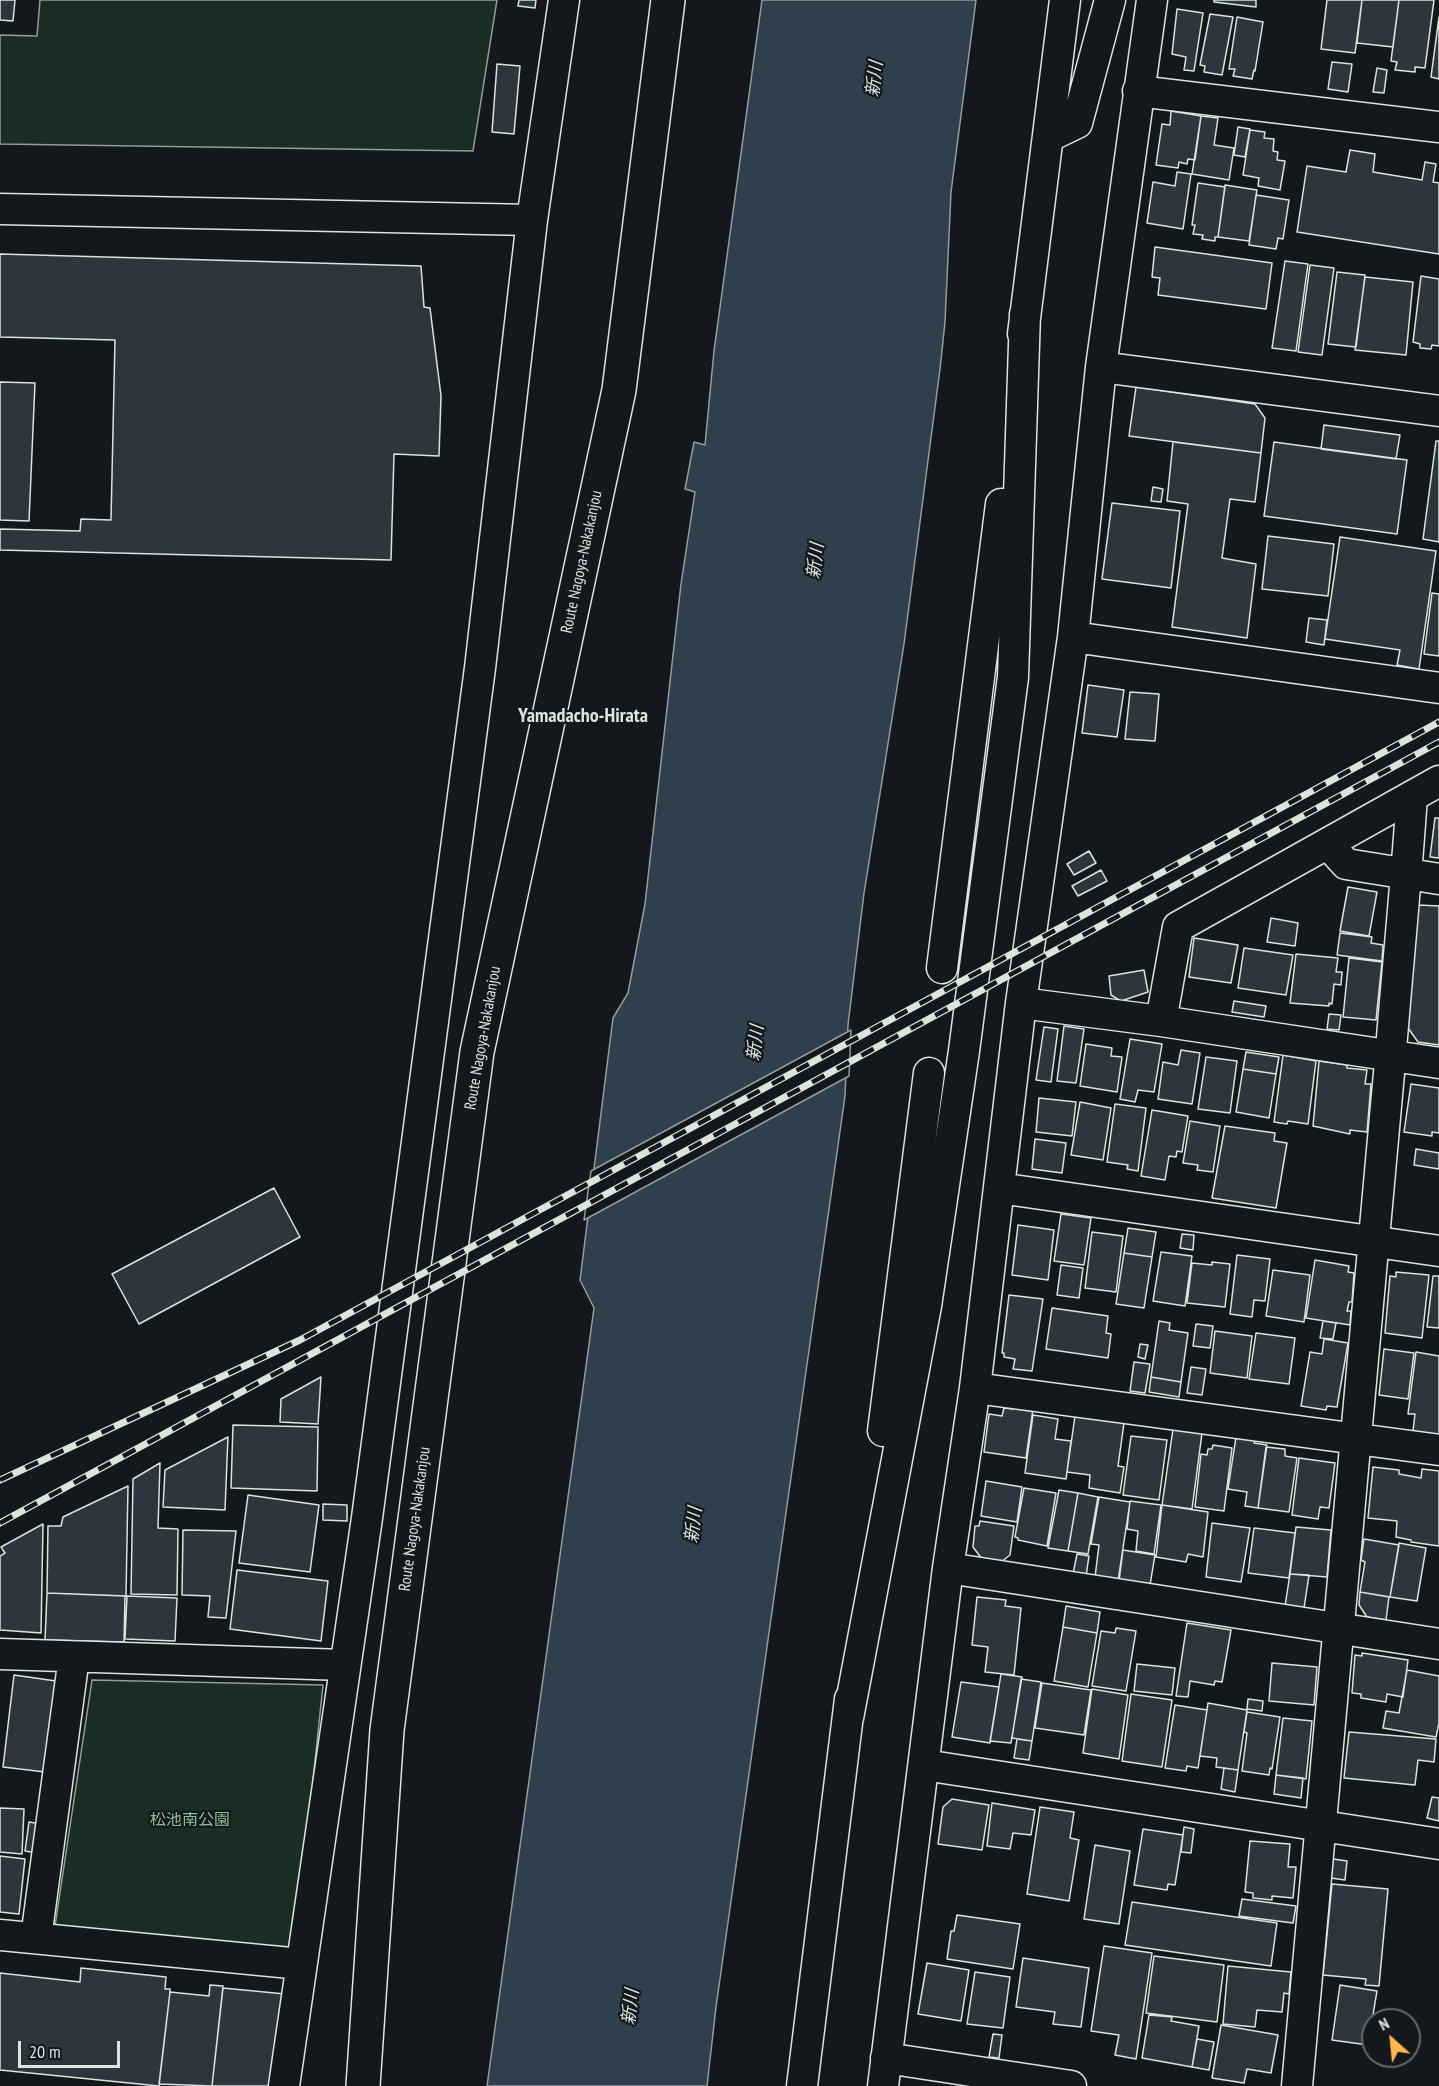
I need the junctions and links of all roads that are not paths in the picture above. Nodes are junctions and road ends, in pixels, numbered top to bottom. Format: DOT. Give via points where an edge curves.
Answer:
graph roads {
  1 [pos="564,0"];
  2 [pos="668,0"];
  3 [pos="1065,0"];
  4 [pos="1110,0"];
  5 [pos="1152,0"];
  6 [pos="1138,91"];
  7 [pos="1439,127"];
  8 [pos="1048,137"];
  9 [pos="0,209"];
  10 [pos="532,220"];
  11 [pos="1025,314"];
  12 [pos="1101,367"];
  13 [pos="1439,411"];
  14 [pos="1073,637"];
  15 [pos="1439,688"];
  16 [pos="1439,781"];
  17 [pos="1412,796"];
  18 [pos="1328,844"];
  19 [pos="1407,875"];
  20 [pos="1439,879"];
  21 [pos="942,968"];
  22 [pos="1021,1003"];
  23 [pos="1161,1021"];
  24 [pos="1390,1056"];
  25 [pos="1439,1063"];
  26 [pos="929,1072"];
  27 [pos="999,1188"];
  28 [pos="1375,1241"];
  29 [pos="1439,1251"];
  30 [pos="975,1388"];
  31 [pos="1357,1438"];
  32 [pos="1439,1450"];
  33 [pos="948,1568"];
  34 [pos="1340,1630"];
  35 [pos="1439,1644"];
  36 [pos="0,1654"];
  37 [pos="74,1657"];
  38 [pos="345,1665"];
  39 [pos="848,1718"];
  40 [pos="924,1765"];
  41 [pos="1319,1827"];
  42 [pos="1439,1844"];
  43 [pos="0,1935"];
  44 [pos="36,1938"];
  45 [pos="301,1964"];
  46 [pos="884,2072"];
  47 [pos="284,2086"];
  48 [pos="363,2086"];
  49 [pos="802,2086"];
  50 [pos="1071,2086"];
  51 [pos="1297,2086"];
  1 -- 10 [label="street"];
  2 -- 48 [label="main road, Route Nagoya-Nakakanjou" via="619,390 477,1052 387,1730"];
  3 -- 8 [label="street"];
  4 -- 8 [label="street" via="1077,123"];
  5 -- 6 [label="street"];
  6 -- 7 [label="street"];
  6 -- 12 [label="street"];
  8 -- 11 [label="street"];
  9 -- 10 [label="street"];
  10 -- 38 [label="street" via="480,668"];
  11 -- 21 [label="street"];
  11 -- 39 [label="street" via="1012,677 964,1051 926,1306"];
  12 -- 13 [label="street"];
  12 -- 14 [label="street"];
  14 -- 15 [label="street"];
  14 -- 22 [label="street"];
  16 -- 17 [label="street"];
  17 -- 18 [label="street"];
  17 -- 19 [label="street"];
  18 -- 19 [label="street" via="1346,864"];
  18 -- 23 [label="street" via="1178,927"];
  19 -- 20 [label="street"];
  19 -- 24 [label="street"];
  22 -- 23 [label="street"];
  22 -- 27 [label="street"];
  23 -- 24 [label="street"];
  24 -- 25 [label="street"];
  24 -- 28 [label="street"];
  26 -- 39 [label="street"];
  27 -- 28 [label="street"];
  27 -- 30 [label="street"];
  28 -- 29 [label="street"];
  28 -- 31 [label="street"];
  30 -- 31 [label="street"];
  30 -- 33 [label="street"];
  31 -- 32 [label="street"];
  31 -- 34 [label="street"];
  33 -- 34 [label="street"];
  33 -- 40 [label="street"];
  34 -- 35 [label="street"];
  34 -- 41 [label="street"];
  36 -- 37 [label="street"];
  37 -- 38 [label="street"];
  37 -- 44 [label="street"];
  38 -- 45 [label="street"];
  39 -- 49 [label="street"];
  40 -- 41 [label="street"];
  40 -- 46 [label="street"];
  41 -- 42 [label="street"];
  41 -- 51 [label="street"];
  43 -- 44 [label="street"];
  44 -- 45 [label="street"];
  45 -- 47 [label="street"];
  46 -- 50 [label="street"];
}
